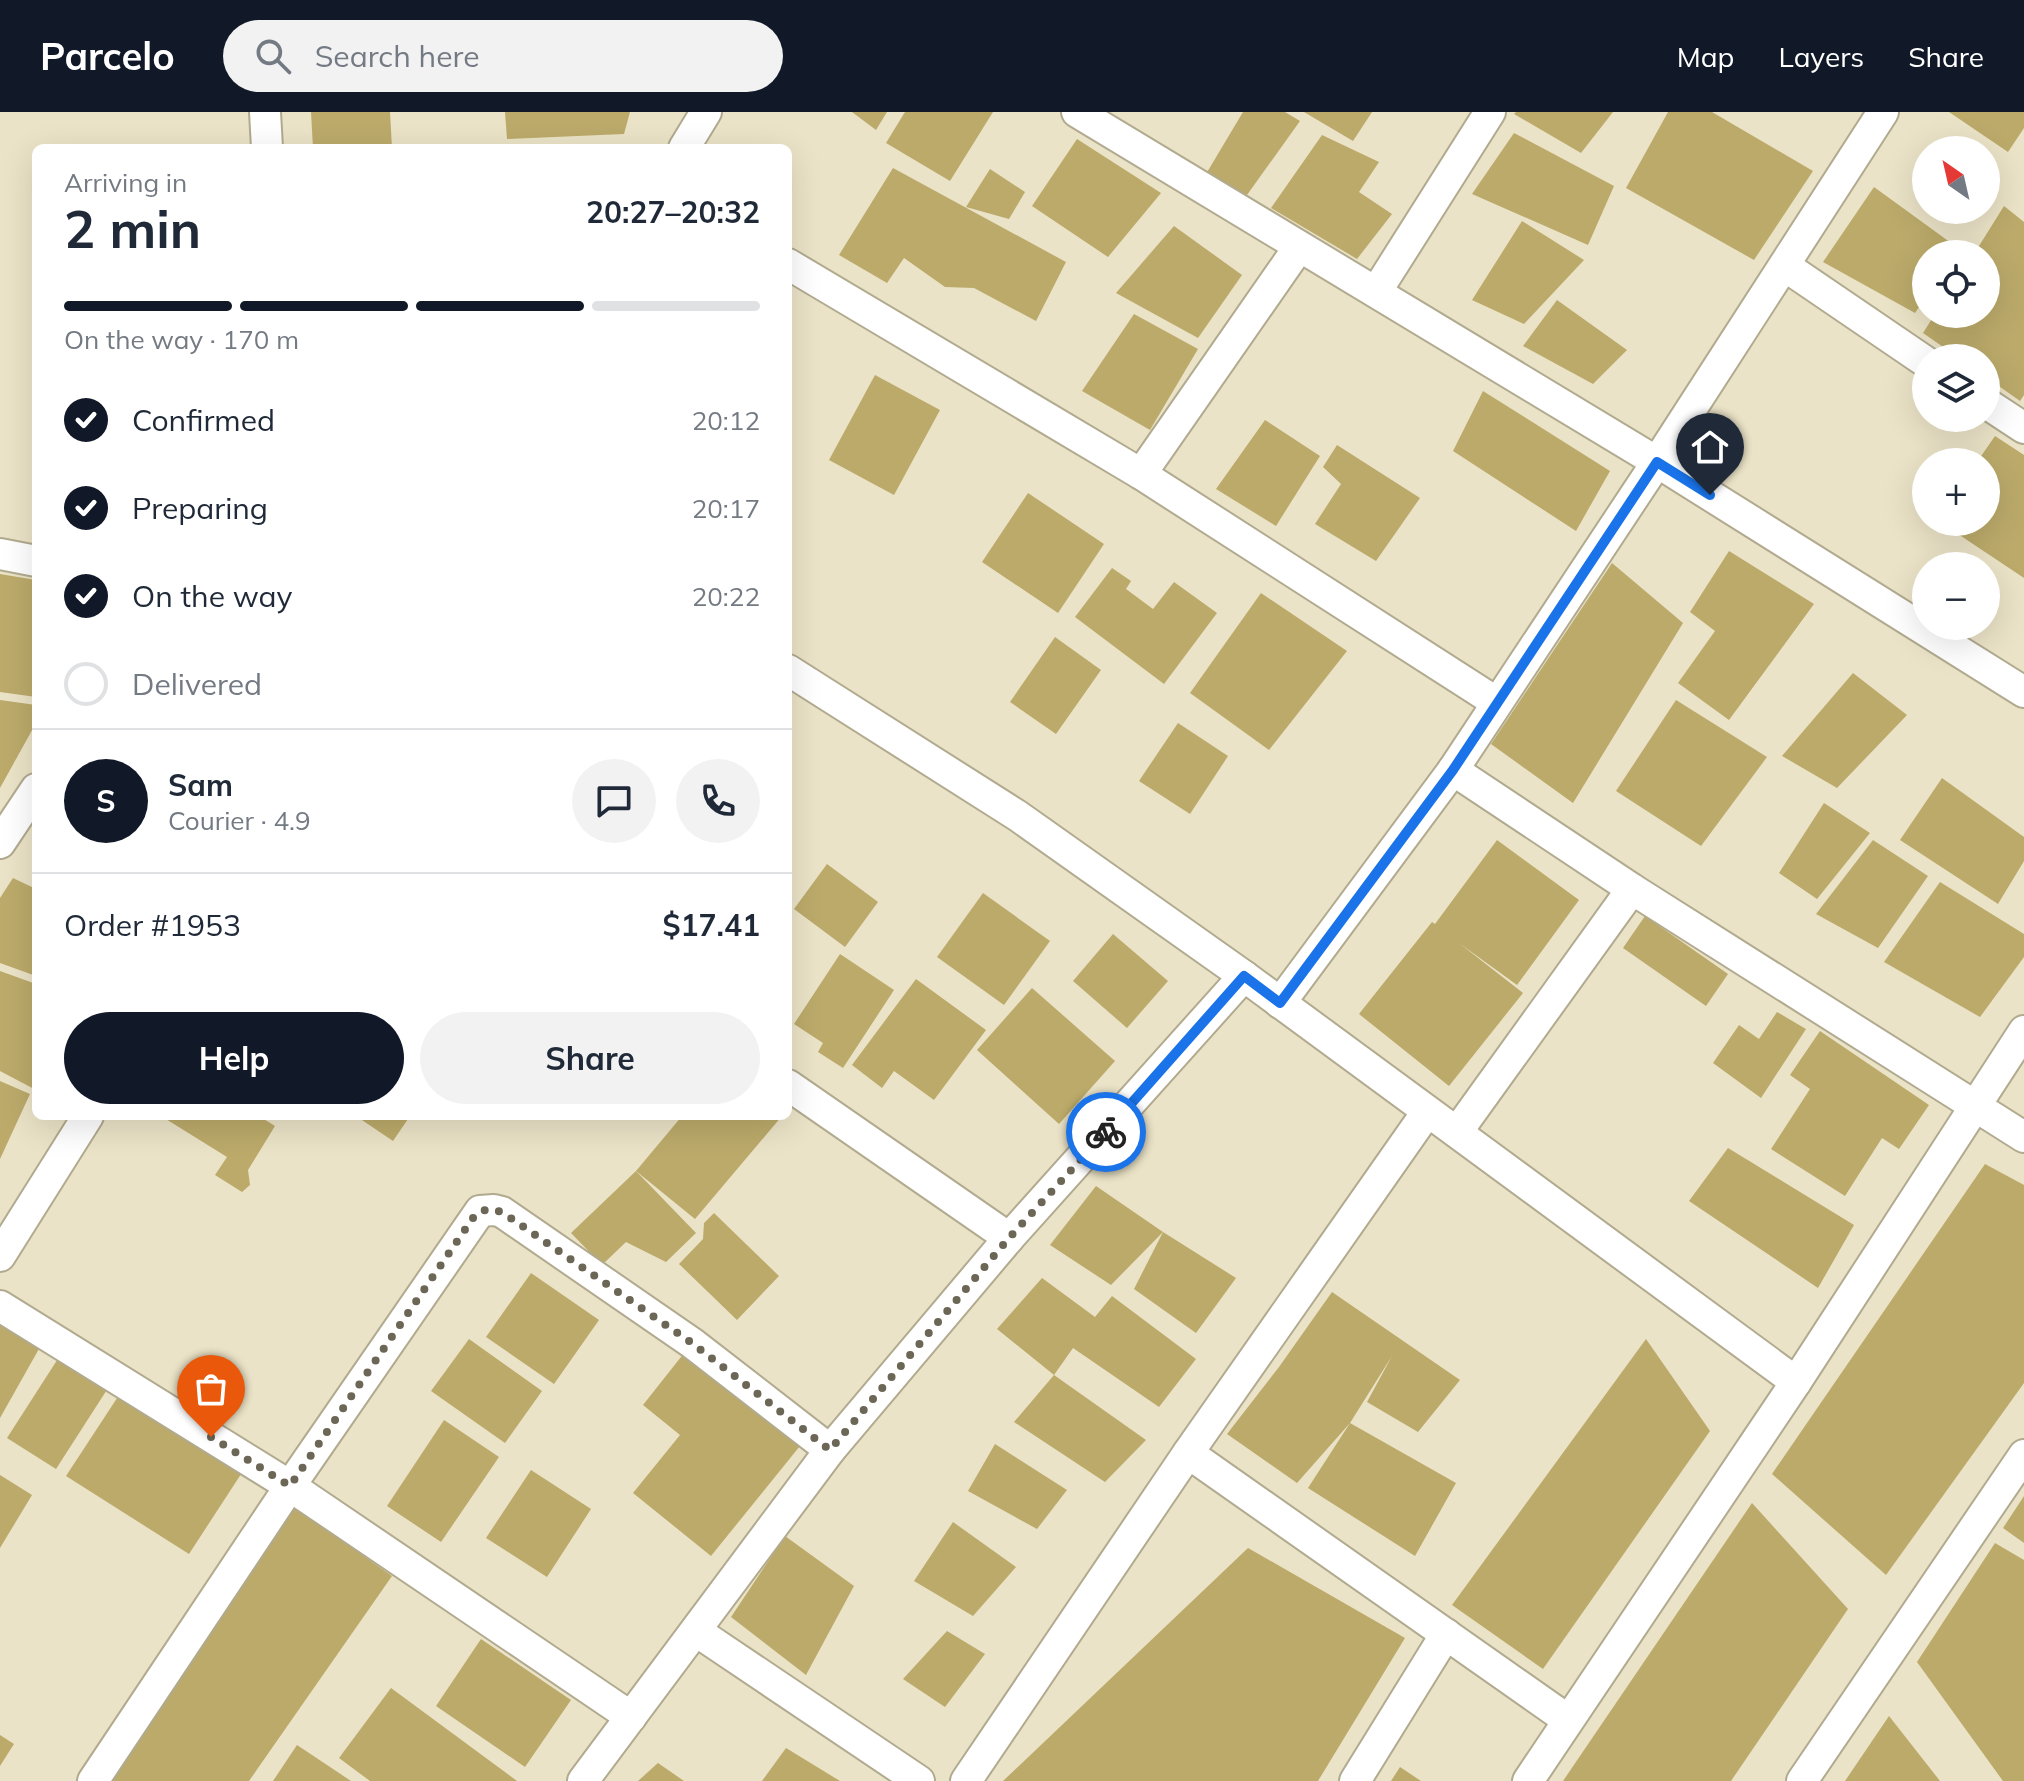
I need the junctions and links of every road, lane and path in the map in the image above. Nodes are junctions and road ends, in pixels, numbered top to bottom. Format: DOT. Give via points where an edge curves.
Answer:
graph roads {
  1 [pos="265,112"];
  2 [pos="706,112"];
  3 [pos="1077,112"];
  4 [pos="1490,112"];
  5 [pos="1883,112"];
  6 [pos="267,144"];
  7 [pos="686,144"];
  8 [pos="1299,247"];
  9 [pos="792,266"];
  10 [pos="1785,266"];
  11 [pos="1376,292"];
  12 [pos="1912,352"];
  13 [pos="2000,412"];
  14 [pos="2024,428"];
  15 [pos="1657,462"];
  16 [pos="1141,474"];
  17 [pos="0,554"];
  18 [pos="32,560"];
  19 [pos="792,673"];
  20 [pos="2024,692"];
  21 [pos="1496,702"];
  22 [pos="1453,770"];
  23 [pos="32,795"];
  24 [pos="0,843"];
  25 [pos="1632,889"];
  26 [pos="1244,976"];
  27 [pos="1280,1003"];
  28 [pos="2024,1031"];
  29 [pos="792,1088"];
  30 [pos="1976,1104"];
  31 [pos="1427,1112"];
  32 [pos="85,1120"];
  33 [pos="1457,1132"];
  34 [pos="2024,1137"];
  35 [pos="1009,1238"];
  36 [pos="0,1256"];
  37 [pos="0,1306"];
  38 [pos="1796,1382"];
  39 [pos="830,1450"];
  40 [pos="1188,1453"];
  41 [pos="2024,1455"];
  42 [pos="290,1486"];
  43 [pos="696,1631"];
  44 [pos="1446,1634"];
  45 [pos="631,1717"];
  46 [pos="1568,1720"];
  47 [pos="93,1781"];
  48 [pos="583,1781"];
  49 [pos="919,1781"];
  50 [pos="966,1781"];
  51 [pos="1355,1781"];
  52 [pos="1528,1781"];
  53 [pos="1802,1781"];
  1 -- 6 [label="street"];
  2 -- 7 [label="street"];
  3 -- 8 [label="street"];
  4 -- 11 [label="street"];
  5 -- 10 [label="street"];
  8 -- 11 [label="street"];
  8 -- 16 [label="street"];
  9 -- 16 [label="street"];
  10 -- 12 [label="street"];
  10 -- 15 [label="street"];
  11 -- 15 [label="street"];
  13 -- 14 [label="street"];
  15 -- 20 [label="street"];
  15 -- 21 [label="street"];
  16 -- 21 [label="street"];
  17 -- 18 [label="street"];
  19 -- 26 [label="street" via="1018,816"];
  21 -- 22 [label="street"];
  22 -- 25 [label="street"];
  22 -- 27 [label="street"];
  23 -- 24 [label="street"];
  25 -- 30 [label="street"];
  25 -- 33 [label="street"];
  26 -- 27 [label="street"];
  26 -- 35 [label="street"];
  27 -- 31 [label="street"];
  28 -- 30 [label="street"];
  29 -- 35 [label="street"];
  30 -- 34 [label="street"];
  30 -- 38 [label="street"];
  31 -- 33 [label="street"];
  31 -- 40 [label="street"];
  32 -- 36 [label="street"];
  33 -- 38 [label="street"];
  35 -- 39 [label="street"];
  37 -- 42 [label="street"];
  38 -- 46 [label="street"];
  39 -- 42 [label="street" via="692,1343 502,1212 487,1210 475,1215"];
  39 -- 43 [label="street"];
  40 -- 44 [label="street"];
  40 -- 50 [label="street"];
  41 -- 53 [label="street"];
  42 -- 45 [label="street"];
  42 -- 47 [label="street"];
  43 -- 45 [label="street"];
  43 -- 49 [label="street"];
  44 -- 46 [label="street"];
  44 -- 51 [label="street"];
  45 -- 48 [label="street"];
  46 -- 52 [label="street"];
}
